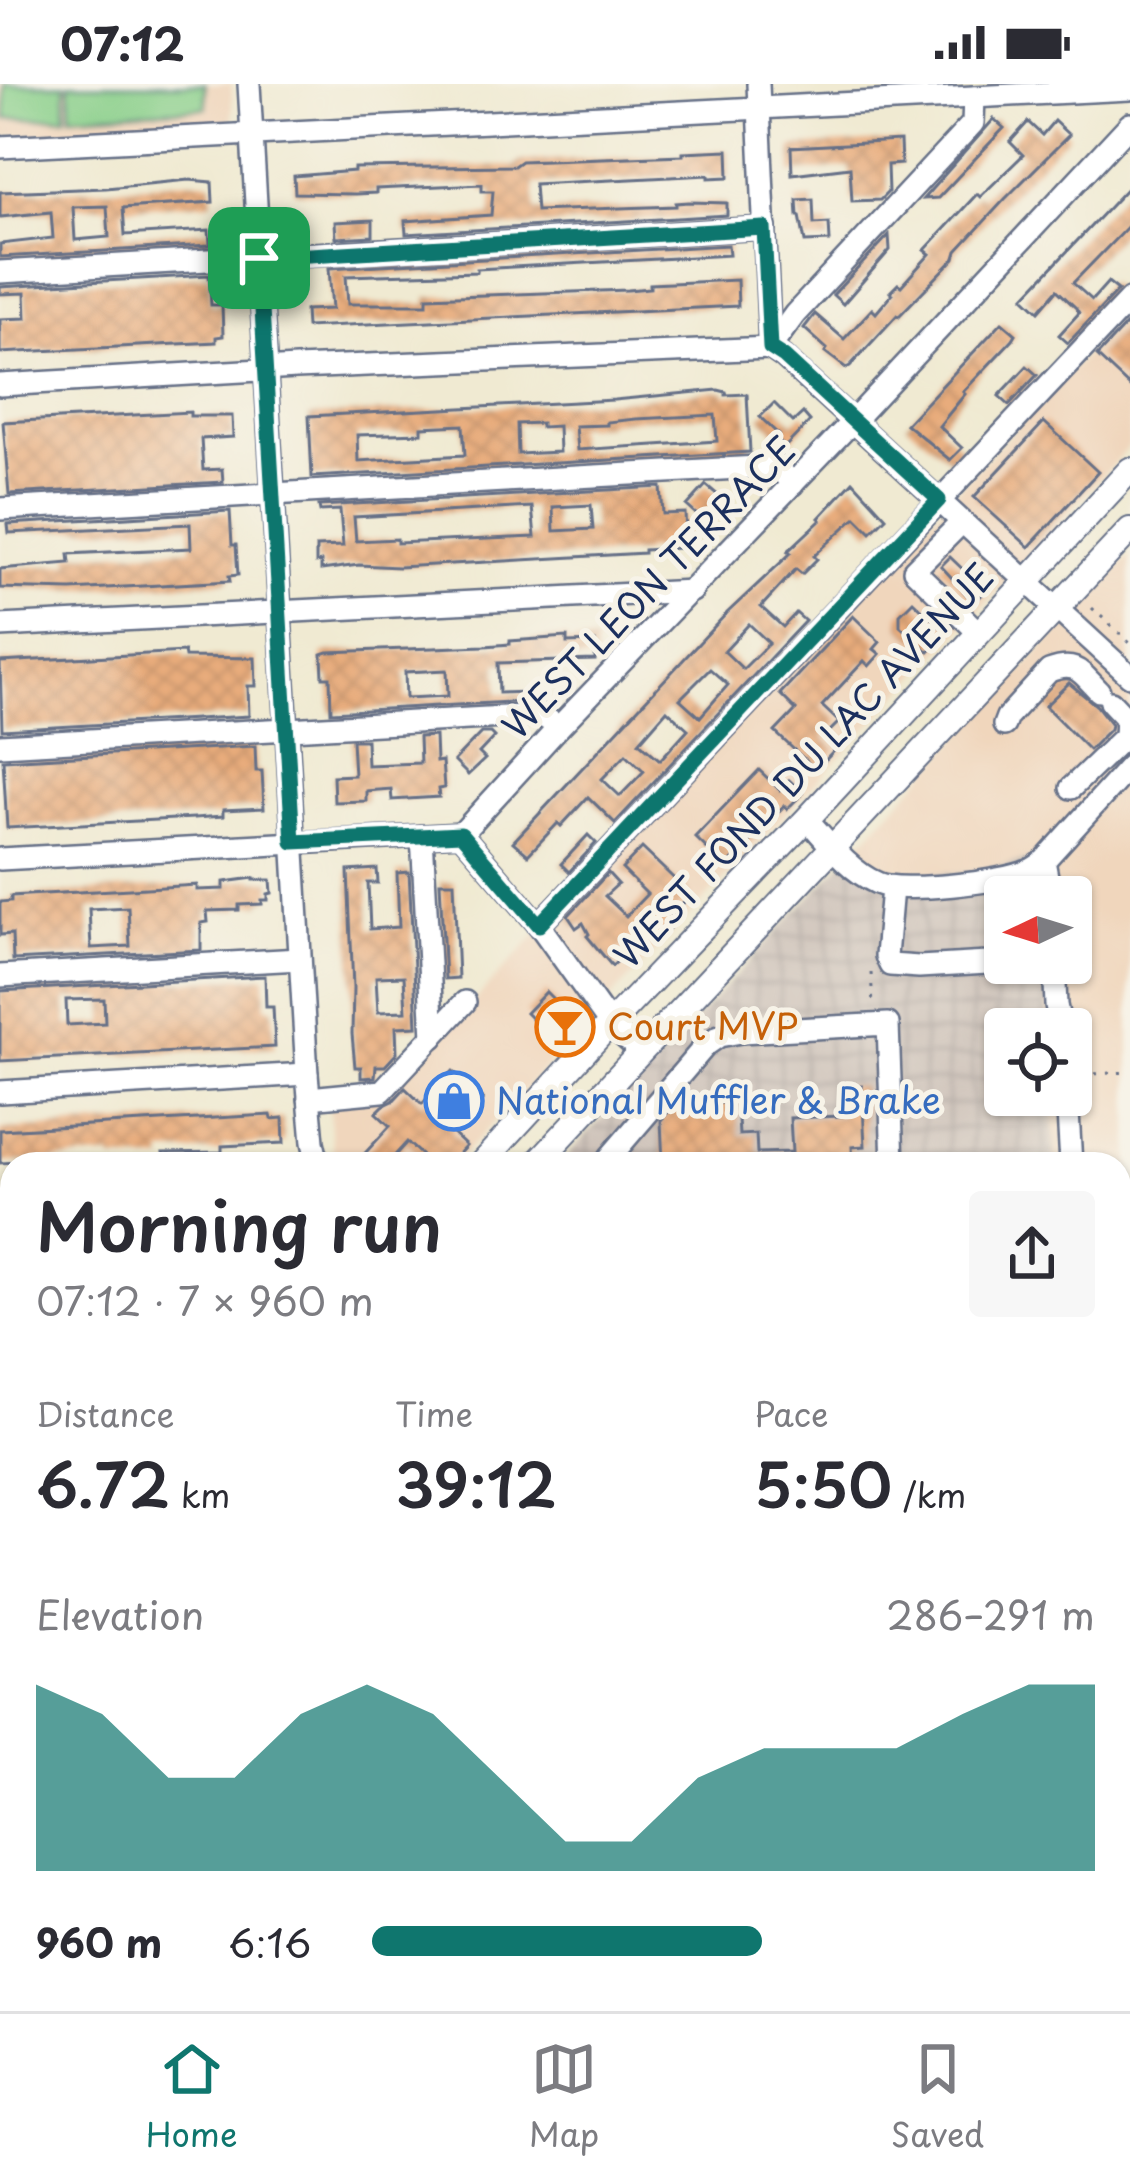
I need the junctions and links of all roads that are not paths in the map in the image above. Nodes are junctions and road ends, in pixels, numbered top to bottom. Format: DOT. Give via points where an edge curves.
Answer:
graph roads {
  1 [pos="249,84"];
  2 [pos="758,84"];
  3 [pos="1130,89"];
  4 [pos="974,97"];
  5 [pos="759,108"];
  6 [pos="1130,124"];
  7 [pos="251,134"];
  8 [pos="0,147"];
  9 [pos="764,228"];
  10 [pos="259,258"];
  11 [pos="0,272"];
  12 [pos="1130,299"];
  13 [pos="770,348"];
  14 [pos="266,370"];
  15 [pos="0,385"];
  16 [pos="852,422"];
  17 [pos="1130,470"];
  18 [pos="794,484"];
  19 [pos="273,493"];
  20 [pos="939,500"];
  21 [pos="0,509"];
  22 [pos="962,522"];
  23 [pos="1130,530"];
  24 [pos="1026,583"];
  25 [pos="692,591"];
  26 [pos="1056,610"];
  27 [pos="280,612"];
  28 [pos="0,626"];
  29 [pos="980,633"];
  30 [pos="1130,676"];
  31 [pos="1004,725"];
  32 [pos="560,727"];
  33 [pos="287,731"];
  34 [pos="0,745"];
  35 [pos="1130,766"];
  36 [pos="1071,788"];
  37 [pos="807,819"];
  38 [pos="461,834"];
  39 [pos="422,836"];
  40 [pos="293,842"];
  41 [pos="834,848"];
  42 [pos="0,859"];
  43 [pos="1044,861"];
  44 [pos="1047,876"];
  45 [pos="892,887"];
  46 [pos="539,925"];
  47 [pos="300,959"];
  48 [pos="984,963"];
  49 [pos="0,976"];
  50 [pos="465,1003"];
  51 [pos="610,1024"];
  52 [pos="434,1037"];
  53 [pos="641,1052"];
  54 [pos="308,1086"];
  55 [pos="0,1092"];
  56 [pos="1068,1116"];
  57 [pos="314,1152"];
  58 [pos="492,1152"];
  59 [pos="547,1152"];
  60 [pos="614,1152"];
  61 [pos="893,1152"];
  62 [pos="1070,1152"];
  1 -- 7 [label="street"];
  2 -- 5 [label="street"];
  3 -- 4 [label="street"];
  4 -- 5 [label="street"];
  4 -- 13 [label="street" via="973,123"];
  5 -- 7 [label="street"];
  5 -- 9 [label="street"];
  6 -- 16 [label="street, WEST LEON TERRACE"];
  7 -- 8 [label="street"];
  7 -- 10 [label="street"];
  9 -- 10 [label="street"];
  9 -- 13 [label="street"];
  10 -- 11 [label="street"];
  10 -- 14 [label="street"];
  12 -- 20 [label="street"];
  13 -- 14 [label="street"];
  13 -- 16 [label="street"];
  14 -- 15 [label="street"];
  14 -- 19 [label="street"];
  16 -- 18 [label="street, WEST LEON TERRACE"];
  16 -- 20 [label="street"];
  17 -- 24 [label="main road, WEST FOND DU LAC AVENUE"];
  18 -- 19 [label="street" via="776,466"];
  18 -- 25 [label="street, WEST LEON TERRACE"];
  19 -- 21 [label="street"];
  19 -- 27 [label="street"];
  20 -- 22 [label="street"];
  20 -- 46 [label="street"];
  22 -- 24 [label="street"];
  22 -- 29 [label="street" via="914,570"];
  23 -- 26 [label="main road"];
  24 -- 26 [label="street"];
  24 -- 29 [label="main road, WEST FOND DU LAC AVENUE"];
  25 -- 27 [label="street"];
  25 -- 32 [label="street, WEST LEON TERRACE"];
  26 -- 30 [label="street"];
  26 -- 41 [label="main road"];
  27 -- 28 [label="street"];
  27 -- 33 [label="street"];
  29 -- 37 [label="main road, WEST FOND DU LAC AVENUE"];
  31 -- 36 [label="street" via="1049,671 1076,668 1126,718 1127,730"];
  32 -- 33 [label="street" via="542,715"];
  32 -- 38 [label="street, WEST LEON TERRACE"];
  33 -- 34 [label="street"];
  33 -- 40 [label="street"];
  35 -- 43 [label="street"];
  37 -- 41 [label="street"];
  37 -- 51 [label="main road, WEST FOND DU LAC AVENUE"];
  38 -- 39 [label="street"];
  38 -- 46 [label="street"];
  39 -- 40 [label="street"];
  39 -- 52 [label="street"];
  40 -- 42 [label="street"];
  40 -- 47 [label="street"];
  41 -- 45 [label="street"];
  41 -- 53 [label="main road"];
  43 -- 44 [label="street"];
  43 -- 45 [label="street" via="996,879"];
  45 -- 48 [label="street" via="886,956 893,968"];
  46 -- 51 [label="street"];
  47 -- 49 [label="street"];
  47 -- 54 [label="street"];
  50 -- 52 [label="street"];
  51 -- 53 [label="street"];
  51 -- 58 [label="main road, WEST FOND DU LAC AVENUE"];
  52 -- 54 [label="street" via="382,1091"];
  53 -- 59 [label="main road"];
  54 -- 55 [label="street"];
  54 -- 57 [label="street"];
  56 -- 62 [label="street"];
  60 -- 61 [label="street" via="718,1036 888,1024"];
}
